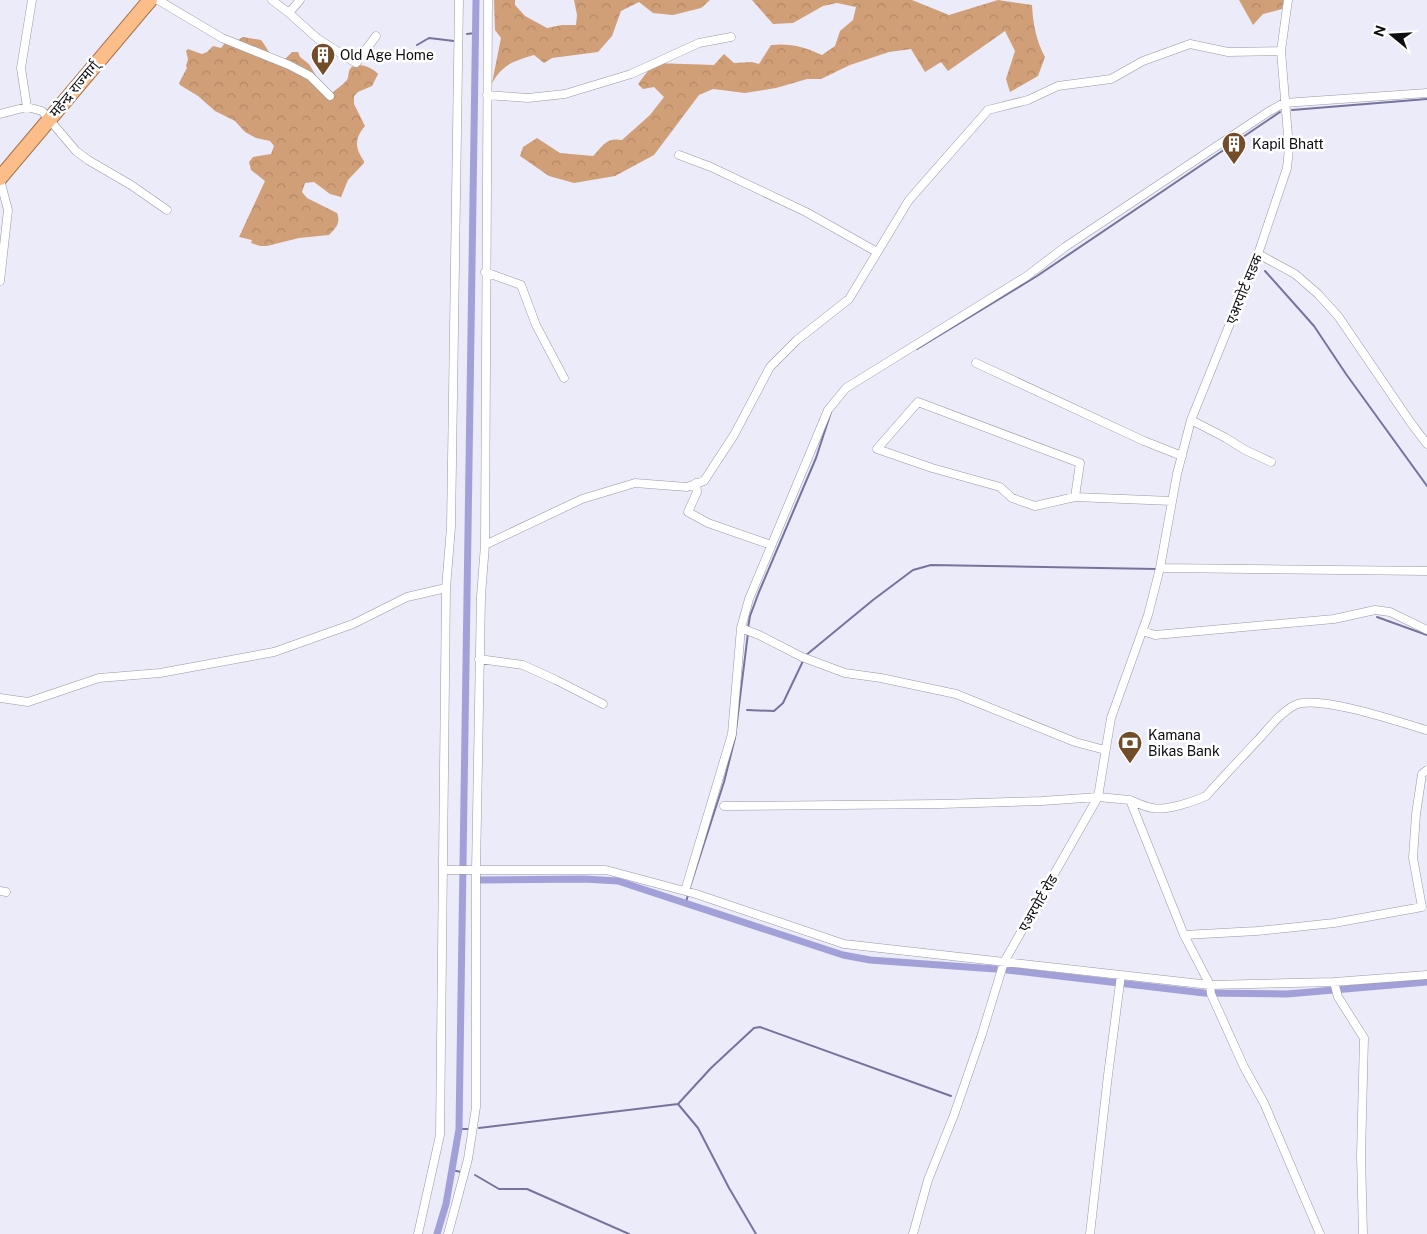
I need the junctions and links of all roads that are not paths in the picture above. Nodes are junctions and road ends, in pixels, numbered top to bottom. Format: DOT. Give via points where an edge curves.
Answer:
graph roads {
  1 [pos="32,0"];
  2 [pos="150,0"];
  3 [pos="158,0"];
  4 [pos="272,0"];
  5 [pos="300,0"];
  6 [pos="459,0"];
  7 [pos="488,0"];
  8 [pos="1288,0"];
  9 [pos="289,13"];
  10 [pos="376,36"];
  11 [pos="731,37"];
  12 [pos="1281,52"];
  13 [pos="1427,93"];
  14 [pos="487,94"];
  15 [pos="330,96"];
  16 [pos="1284,103"];
  17 [pos="27,107"];
  18 [pos="0,114"];
  19 [pos="49,119"];
  20 [pos="679,155"];
  21 [pos="0,179"];
  22 [pos="168,210"];
  23 [pos="877,252"];
  24 [pos="1258,254"];
  25 [pos="485,272"];
  26 [pos="0,280"];
  27 [pos="976,363"];
  28 [pos="564,378"];
  29 [pos="1191,420"];
  30 [pos="1427,444"];
  31 [pos="1182,456"];
  32 [pos="1271,462"];
  33 [pos="696,483"];
  34 [pos="1075,497"];
  35 [pos="1172,501"];
  36 [pos="485,545"];
  37 [pos="772,545"];
  38 [pos="1159,570"];
  39 [pos="1427,571"];
  40 [pos="446,588"];
  41 [pos="741,628"];
  42 [pos="1427,630"];
  43 [pos="1142,632"];
  44 [pos="480,659"];
  45 [pos="0,698"];
  46 [pos="603,704"];
  47 [pos="1426,730"];
  48 [pos="1105,750"];
  49 [pos="1427,770"];
  50 [pos="1098,797"];
  51 [pos="1130,800"];
  52 [pos="724,806"];
  53 [pos="448,870"];
  54 [pos="476,870"];
  55 [pos="687,891"];
  56 [pos="1184,935"];
  57 [pos="1004,962"];
  58 [pos="1427,975"];
  59 [pos="1120,980"];
  60 [pos="1334,984"];
  61 [pos="1211,989"];
  62 [pos="418,1234"];
  63 [pos="448,1234"];
  64 [pos="913,1234"];
  65 [pos="1090,1234"];
  66 [pos="1320,1234"];
  67 [pos="1363,1234"];
  1 -- 17 [label="street" via="20,68"];
  2 -- 19 [label="highway, महेन्द्र राज्मार्ग्"];
  3 -- 15 [label="street" via="222,38 310,76"];
  4 -- 9 [label="street"];
  5 -- 9 [label="street"];
  6 -- 40 [label="street" via="451,527"];
  7 -- 14 [label="street"];
  8 -- 12 [label="street, एअरपोर्ट सडक"];
  9 -- 10 [label="street" via="318,39 356,62"];
  11 -- 14 [label="street" via="699,43 632,74 565,94 528,98"];
  12 -- 16 [label="street, एअरपोर्ट सडक"];
  12 -- 23 [label="street" via="1228,52 1190,44 1143,61 1112,79 1058,86 1028,100 988,110 909,200"];
  13 -- 16 [label="street"];
  14 -- 25 [label="street"];
  16 -- 24 [label="street, एअरपोर्ट सडक" via="1289,148 1287,168"];
  16 -- 37 [label="street" via="1105,220 1027,276 846,388 828,410"];
  17 -- 18 [label="street"];
  17 -- 19 [label="street" via="42,111"];
  19 -- 21 [label="highway, महेन्द्र राज्मार्ग्"];
  19 -- 22 [label="street" via="76,151"];
  20 -- 23 [label="street" via="806,212"];
  21 -- 26 [label="street" via="8,210"];
  23 -- 33 [label="street" via="849,300 796,340 770,367 734,435 704,481"];
  24 -- 29 [label="street, एअरपोर्ट सडक"];
  24 -- 30 [label="street" via="1295,274 1331,308"];
  25 -- 28 [label="street" via="521,285 536,325"];
  25 -- 36 [label="street"];
  27 -- 31 [label="street"];
  29 -- 31 [label="street, एअरपोर्ट सडक"];
  29 -- 32 [label="street"];
  31 -- 35 [label="street, एअरपोर्ट सडक"];
  33 -- 36 [label="street" via="687,486 635,483 582,499"];
  33 -- 37 [label="street" via="697,492 688,512 708,524"];
  34 -- 34 [label="street" via="1035,506 1012,498 1000,486 877,449 918,402 1080,463"];
  34 -- 35 [label="street"];
  35 -- 38 [label="street, एअरपोर्ट सडक"];
  36 -- 44 [label="street"];
  37 -- 41 [label="street" via="749,599"];
  38 -- 39 [label="street"];
  38 -- 43 [label="street, एअरपोर्ट रोड"];
  40 -- 45 [label="street" via="407,597 353,624 274,652 160,673 99,678 28,702"];
  40 -- 53 [label="street" via="443,823"];
  41 -- 48 [label="street" via="845,673 956,694 1075,742"];
  41 -- 55 [label="street" via="732,734"];
  42 -- 43 [label="street" via="1390,612 1375,610 1334,619 1155,635"];
  43 -- 48 [label="street, एअरपोर्ट रोड" via="1111,718"];
  44 -- 46 [label="street" via="523,665"];
  44 -- 54 [label="street"];
  47 -- 51 [label="street" via="1335,705 1296,704 1206,796 1164,808 1153,808"];
  48 -- 50 [label="street, एअरपोर्ट रोड"];
  49 -- 56 [label="street" via="1422,774 1413,858 1422,907 1334,923"];
  50 -- 51 [label="street"];
  50 -- 52 [label="street" via="941,804"];
  50 -- 57 [label="street, एअरपोर्ट रोड"];
  51 -- 56 [label="street"];
  53 -- 54 [label="street"];
  53 -- 62 [label="street" via="440,1135"];
  54 -- 55 [label="street" via="606,870"];
  54 -- 63 [label="street" via="476,1107 468,1159"];
  55 -- 57 [label="street" via="844,944"];
  56 -- 61 [label="street"];
  57 -- 59 [label="street"];
  57 -- 64 [label="street, एअरपोर्ट रोड" via="954,1115 928,1180"];
  58 -- 60 [label="street"];
  59 -- 61 [label="street"];
  59 -- 65 [label="street"];
  60 -- 61 [label="street"];
  60 -- 67 [label="street" via="1338,998 1364,1038"];
  61 -- 66 [label="street"];
}
